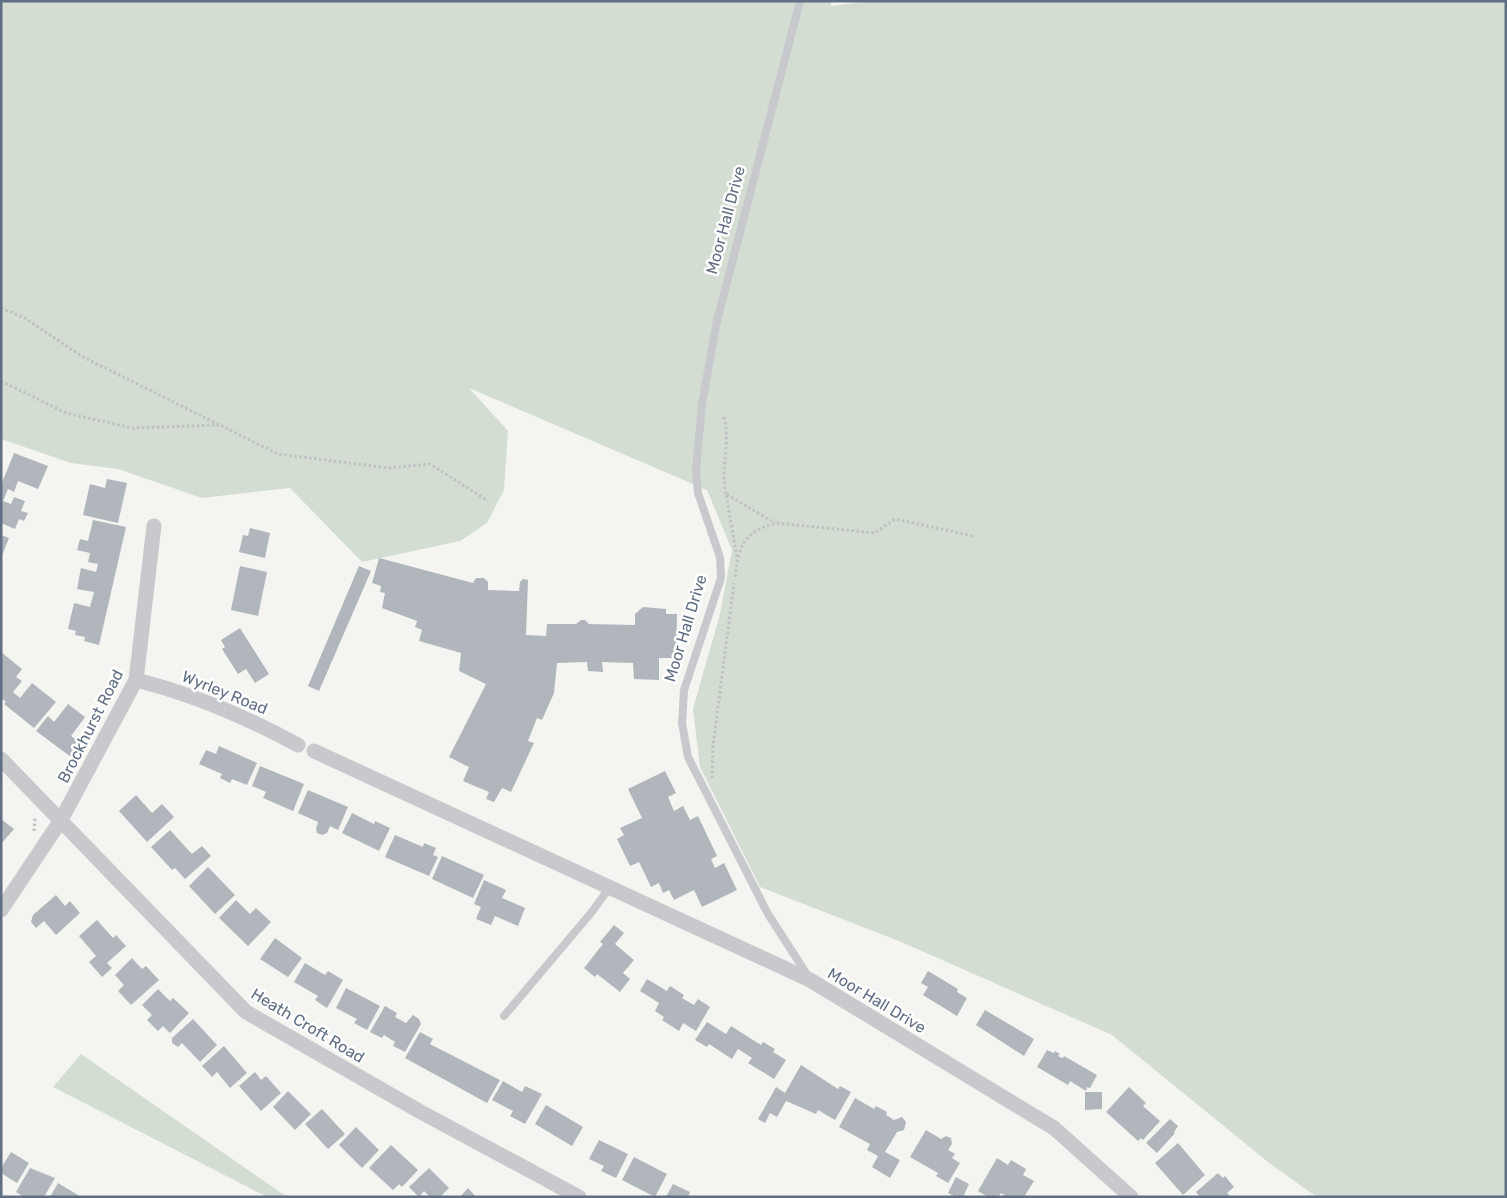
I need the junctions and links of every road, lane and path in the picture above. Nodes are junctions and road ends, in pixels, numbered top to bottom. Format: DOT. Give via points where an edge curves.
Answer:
graph roads {
  1 [pos="800,1"];
  2 [pos="1,308"];
  3 [pos="1,381"];
  4 [pos="724,417"];
  5 [pos="220,425"];
  6 [pos="726,494"];
  7 [pos="488,500"];
  8 [pos="776,523"];
  9 [pos="154,526"];
  10 [pos="973,536"];
  11 [pos="737,559"];
  12 [pos="136,680"];
  13 [pos="298,745"];
  14 [pos="314,752"];
  15 [pos="1,759"];
  16 [pos="704,788"];
  17 [pos="36,814"];
  18 [pos="61,820"];
  19 [pos="30,837"];
  20 [pos="610,887"];
  21 [pos="1,910"];
  22 [pos="810,980"];
  23 [pos="504,1016"];
  24 [pos="579,1197"];
  25 [pos="1131,1197"];
  1 -- 16 [label="lane, Moor Hall Drive" via="717,321 702,404 696,470 698,493 720,557 721,578 684,690 682,723 688,757"];
  2 -- 5 [label="path" via="23,317 83,357"];
  3 -- 5 [label="path" via="66,414 132,428"];
  4 -- 6 [label="path" via="728,434 723,478"];
  5 -- 7 [label="path" via="278,454 390,468 430,464"];
  6 -- 8 [label="path"];
  6 -- 11 [label="path"];
  8 -- 10 [label="path" via="875,534 895,519"];
  8 -- 11 [label="path" via="752,532 743,543"];
  9 -- 12 [label="street, Brockhurst Road"];
  11 -- 16 [label="path" via="713,746 713,772"];
  12 -- 13 [label="street, Wyrley Road" via="211,703"];
  12 -- 18 [label="street, Brockhurst Road"];
  14 -- 20 [label="street"];
  15 -- 18 [label="street, Heath Croft Road"];
  16 -- 22 [label="lane, Moor Hall Drive" via="768,914"];
  17 -- 19 [label="path"];
  18 -- 21 [label="street, Brockhurst Road"];
  18 -- 24 [label="street, Heath Croft Road" via="246,1012"];
  20 -- 22 [label="street"];
  20 -- 23 [label="lane"];
  22 -- 25 [label="street, Moor Hall Drive" via="1054,1128"];
}
